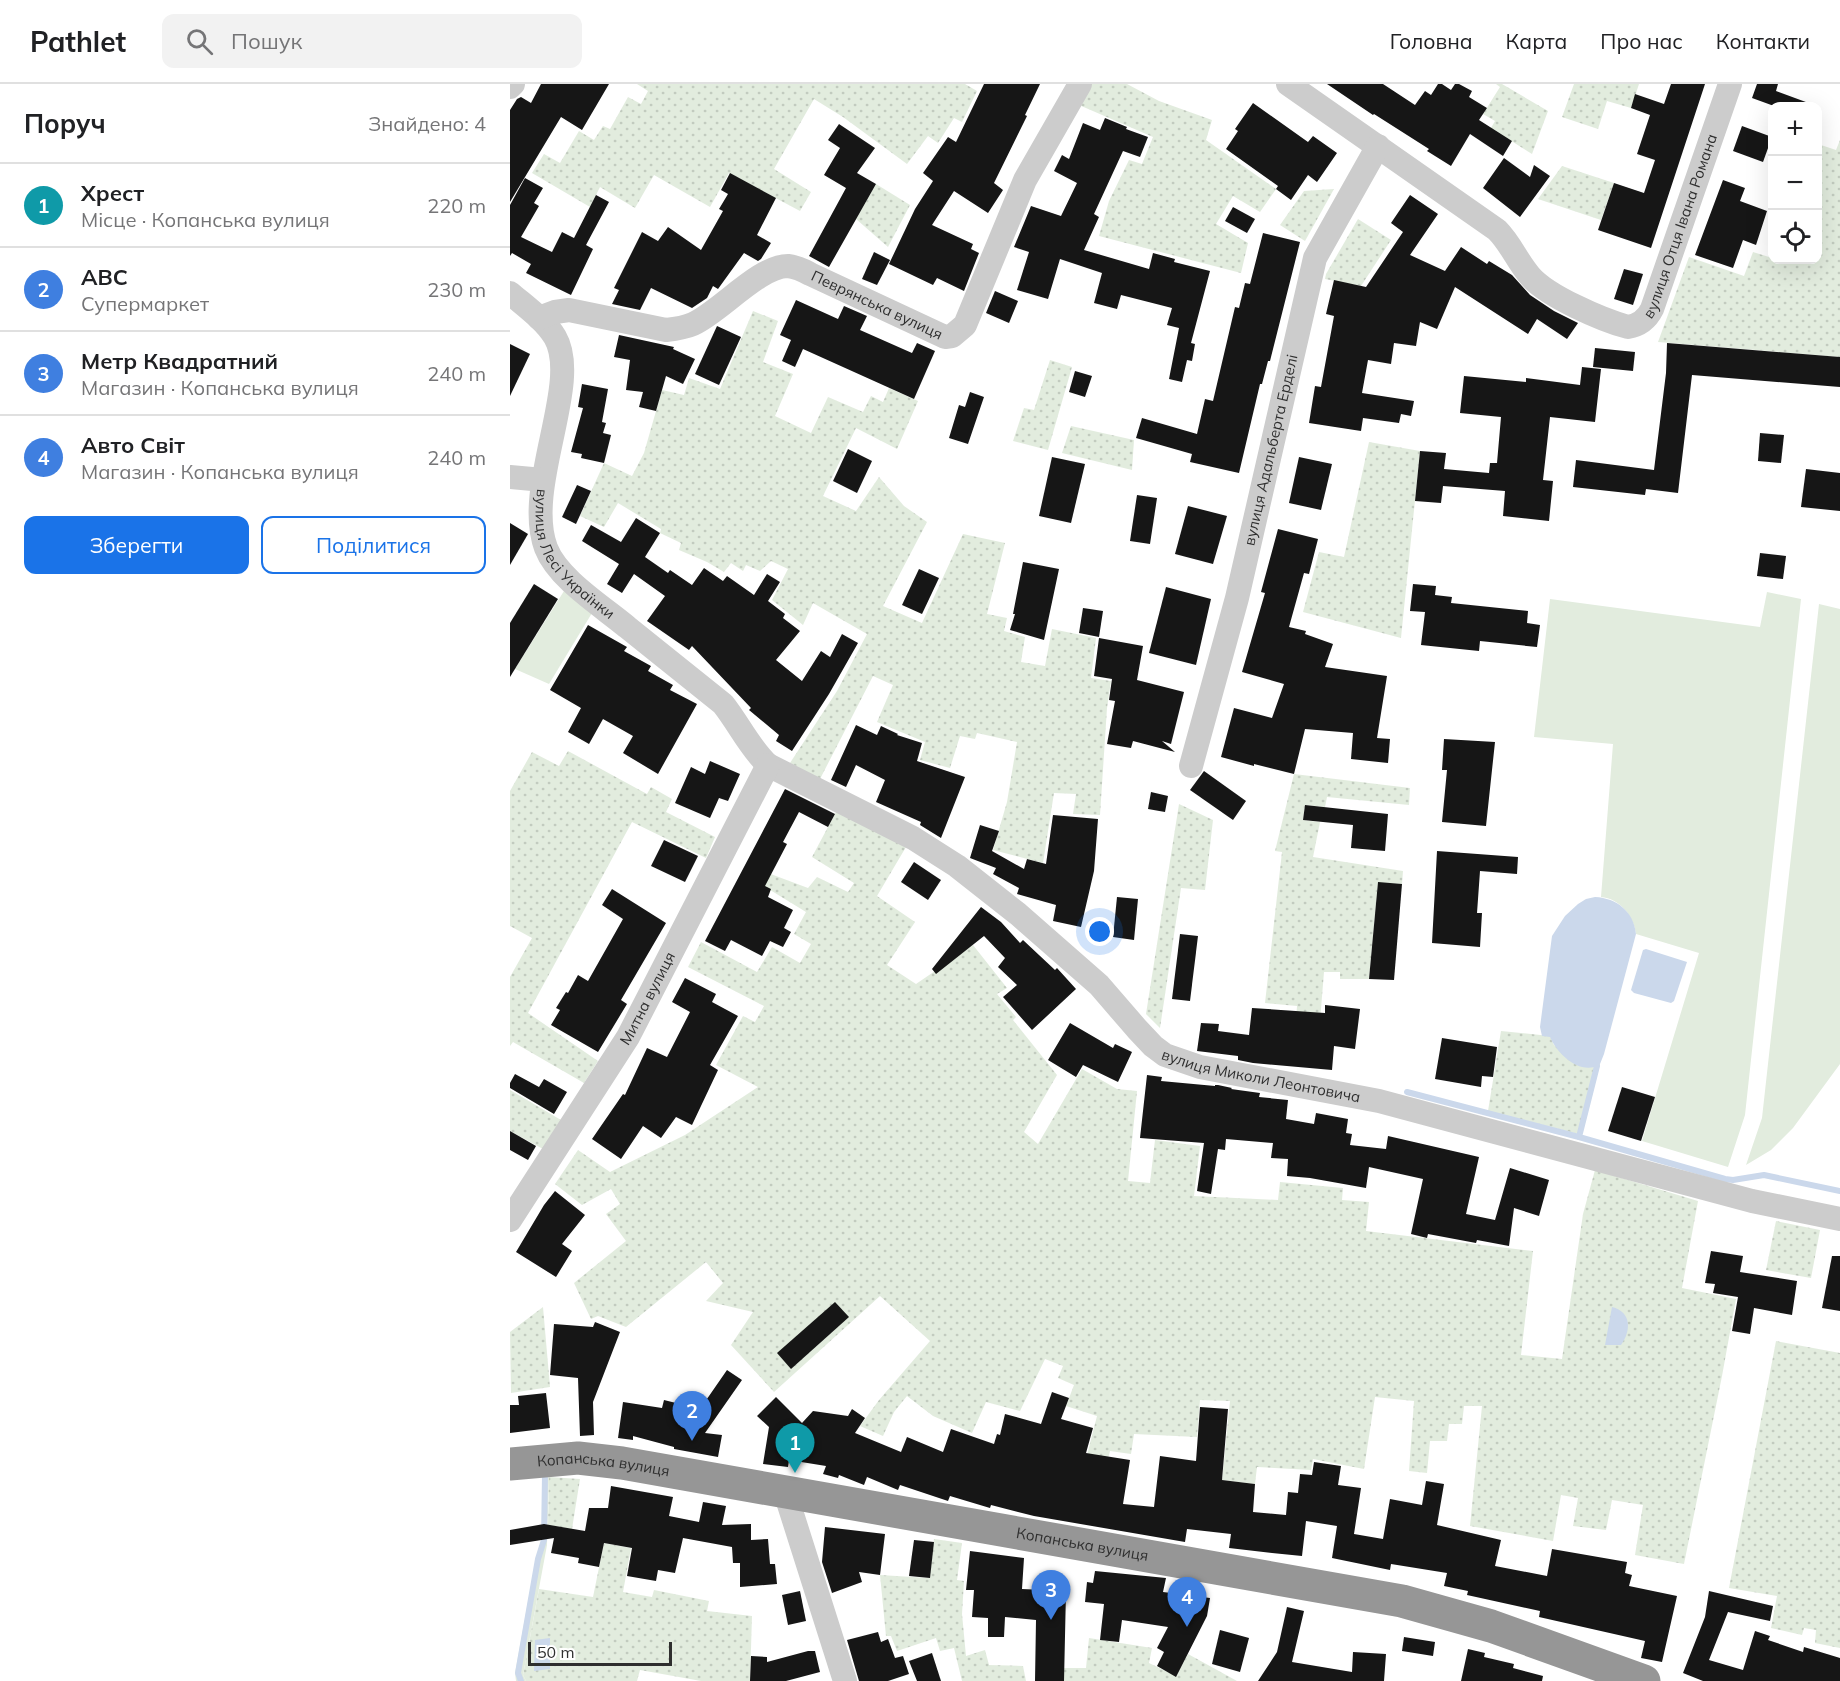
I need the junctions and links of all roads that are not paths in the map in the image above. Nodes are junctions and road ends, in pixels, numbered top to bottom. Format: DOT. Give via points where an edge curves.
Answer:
graph roads {
  1 [pos="1080,84"];
  2 [pos="1287,84"];
  3 [pos="1730,84"];
  4 [pos="1378,146"];
  5 [pos="510,293"];
  6 [pos="539,318"];
  7 [pos="510,477"];
  8 [pos="543,480"];
  9 [pos="768,765"];
  10 [pos="1191,766"];
  11 [pos="1840,1219"];
  12 [pos="510,1220"];
  13 [pos="510,1464"];
  14 [pos="784,1492"];
  15 [pos="845,1681"];
  16 [pos="1644,1681"];
  1 -- 6 [label="street, Певрянська вулиця" via="1025,180 965,326 952,336 945,337 810,273 786,266 761,276 705,318 681,328 666,330 569,310"];
  2 -- 4 [label="street"];
  3 -- 4 [label="street, вулиця Отця Івана Романа" via="1648,316 1636,326 1628,327 1597,315 1542,288 1497,230"];
  4 -- 10 [label="street, вулиця Адальберта Ерделі" via="1315,258 1237,598"];
  5 -- 6 [label="street, вулиця Лесі Українки"];
  6 -- 8 [label="street, вулиця Лесі Українки" via="555,338 562,366"];
  7 -- 8 [label="street"];
  8 -- 9 [label="street, вулиця Лесі Українки" via="543,534 555,565 723,704"];
  9 -- 11 [label="street, вулиця Миколи Леонтовича" via="913,838 957,866 1099,985 1153,1046 1173,1058 1200,1067 1379,1101 1752,1201"];
  9 -- 12 [label="street, Митна вулиця" via="628,1037"];
  13 -- 14 [label="highway, Копанська вулиця" via="589,1459"];
  14 -- 15 [label="street"];
  14 -- 16 [label="highway, Копанська вулиця" via="1402,1601 1491,1626"];
}
